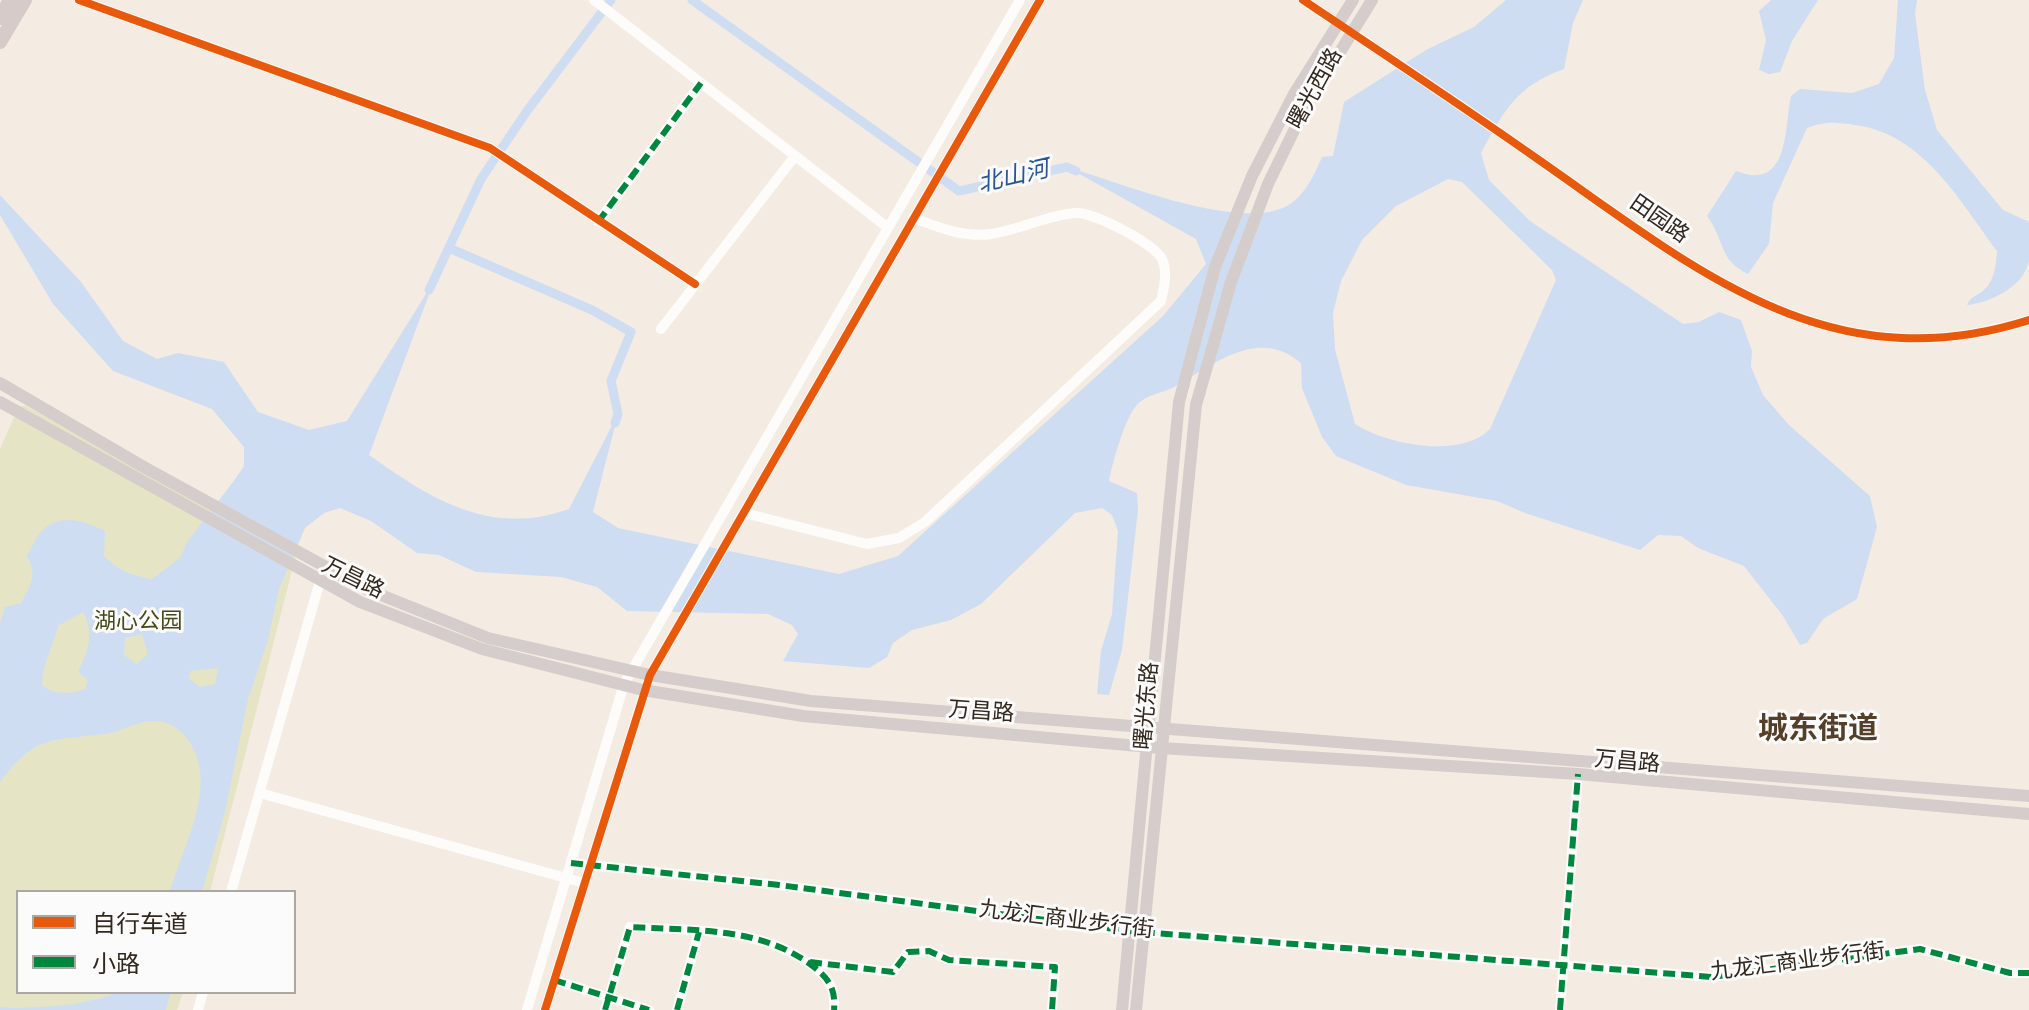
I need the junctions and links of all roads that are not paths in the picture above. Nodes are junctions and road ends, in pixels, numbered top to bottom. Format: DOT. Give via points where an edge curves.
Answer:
graph roads {
  1 [pos="10,0"];
  2 [pos="25,0"];
  3 [pos="79,0"];
  4 [pos="594,0"];
  5 [pos="1020,0"];
  6 [pos="1040,0"];
  7 [pos="1303,0"];
  8 [pos="1353,0"];
  9 [pos="1372,0"];
  10 [pos="0,18"];
  11 [pos="1336,22"];
  12 [pos="1351,31"];
  13 [pos="0,42"];
  14 [pos="701,83"];
  15 [pos="795,156"];
  16 [pos="913,218"];
  17 [pos="598,222"];
  18 [pos="887,227"];
  19 [pos="695,284"];
  20 [pos="2029,320"];
  21 [pos="661,329"];
  22 [pos="0,383"];
  23 [pos="0,402"];
  24 [pos="1179,402"];
  25 [pos="1196,405"];
  26 [pos="744,513"];
  27 [pos="320,581"];
  28 [pos="632,670"];
  29 [pos="650,675"];
  30 [pos="624,684"];
  31 [pos="643,690"];
  32 [pos="1147,727"];
  33 [pos="1162,728"];
  34 [pos="1145,746"];
  35 [pos="1161,748"];
  36 [pos="1578,774"];
  37 [pos="260,793"];
  38 [pos="2029,796"];
  39 [pos="2029,814"];
  40 [pos="571,863"];
  41 [pos="589,868"];
  42 [pos="567,878"];
  43 [pos="584,883"];
  44 [pos="232,890"];
  45 [pos="1129,931"];
  46 [pos="699,932"];
  47 [pos="1144,932"];
  48 [pos="806,962"];
  49 [pos="1563,965"];
  50 [pos="2029,973"];
  51 [pos="554,980"];
  52 [pos="608,997"];
  53 [pos="527,1010"];
  54 [pos="545,1010"];
  55 [pos="605,1010"];
  56 [pos="649,1010"];
  57 [pos="677,1010"];
  58 [pos="834,1010"];
  59 [pos="1052,1010"];
  60 [pos="1122,1010"];
  61 [pos="1136,1010"];
  62 [pos="1560,1010"];
  1 -- 10 [label="highway"];
  2 -- 13 [label="highway"];
  3 -- 17 [label="street" via="490,148"];
  4 -- 14 [label="street"];
  5 -- 18 [label="street"];
  6 -- 16 [label="street"];
  7 -- 11 [label="street, 田园路"];
  8 -- 11 [label="main road, 曙光西路"];
  9 -- 12 [label="main road, 曙光西路"];
  11 -- 12 [label="street, 田园路"];
  11 -- 24 [label="main road, 曙光西路" via="1252,176 1215,267"];
  12 -- 20 [label="street, 田园路" via="1705,275 1772,308 1823,325 1912,340 1990,332"];
  12 -- 25 [label="main road, 曙光西路" via="1268,184 1231,282"];
  14 -- 15 [label="street"];
  14 -- 17 [label="street"];
  15 -- 18 [label="street"];
  15 -- 19 [label="street"];
  16 -- 26 [label="street"];
  16 -- 26 [label="street" via="968,234 992,234 1079,213 1106,222 1162,259 1166,283 1161,301 925,522 899,538 867,544"];
  17 -- 19 [label="street"];
  18 -- 28 [label="street"];
  19 -- 21 [label="street"];
  22 -- 28 [label="main road, 万昌路" via="366,589 488,638"];
  23 -- 27 [label="main road, 万昌路"];
  24 -- 32 [label="main road, 曙光东路"];
  25 -- 33 [label="main road, 曙光东路"];
  26 -- 29 [label="street"];
  27 -- 30 [label="main road, 万昌路" via="482,649"];
  27 -- 37 [label="street"];
  28 -- 29 [label="main road, 万昌路"];
  28 -- 30 [label="street"];
  29 -- 31 [label="street"];
  29 -- 32 [label="main road, 万昌路" via="811,701"];
  30 -- 31 [label="main road, 万昌路"];
  30 -- 40 [label="street"];
  31 -- 34 [label="main road, 万昌路" via="803,716"];
  31 -- 41 [label="street"];
  32 -- 33 [label="main road, 万昌路"];
  32 -- 34 [label="main road, 曙光东路"];
  33 -- 35 [label="main road, 曙光东路"];
  33 -- 38 [label="main road, 万昌路"];
  34 -- 35 [label="main road, 万昌路"];
  34 -- 45 [label="main road, 曙光东路"];
  35 -- 36 [label="main road, 万昌路"];
  35 -- 47 [label="main road, 曙光东路"];
  36 -- 39 [label="main road, 万昌路"];
  36 -- 49 [label="street"];
  37 -- 42 [label="street"];
  37 -- 44 [label="street"];
  40 -- 41 [label="street, 九龙汇商业步行街"];
  40 -- 42 [label="street"];
  41 -- 43 [label="street"];
  41 -- 45 [label="street, 九龙汇商业步行街" via="779,885"];
  42 -- 43 [label="street"];
  42 -- 53 [label="street"];
  43 -- 51 [label="street"];
  45 -- 47 [label="street, 九龙汇商业步行街"];
  45 -- 60 [label="main road, 曙光东路"];
  46 -- 48 [label="street" via="752,935 781,945"];
  46 -- 52 [label="street" via="630,927"];
  46 -- 57 [label="street"];
  47 -- 49 [label="street, 九龙汇商业步行街"];
  47 -- 61 [label="main road, 曙光东路"];
  48 -- 58 [label="street" via="825,975 836,994"];
  48 -- 59 [label="street" via="893,972 908,952 929,951 949,960 1055,967"];
  49 -- 50 [label="street, 九龙汇商业步行街" via="1712,977 1920,949 2010,973"];
  49 -- 62 [label="street"];
  51 -- 52 [label="street"];
  51 -- 54 [label="street"];
  52 -- 55 [label="street"];
  52 -- 56 [label="street"];
}
